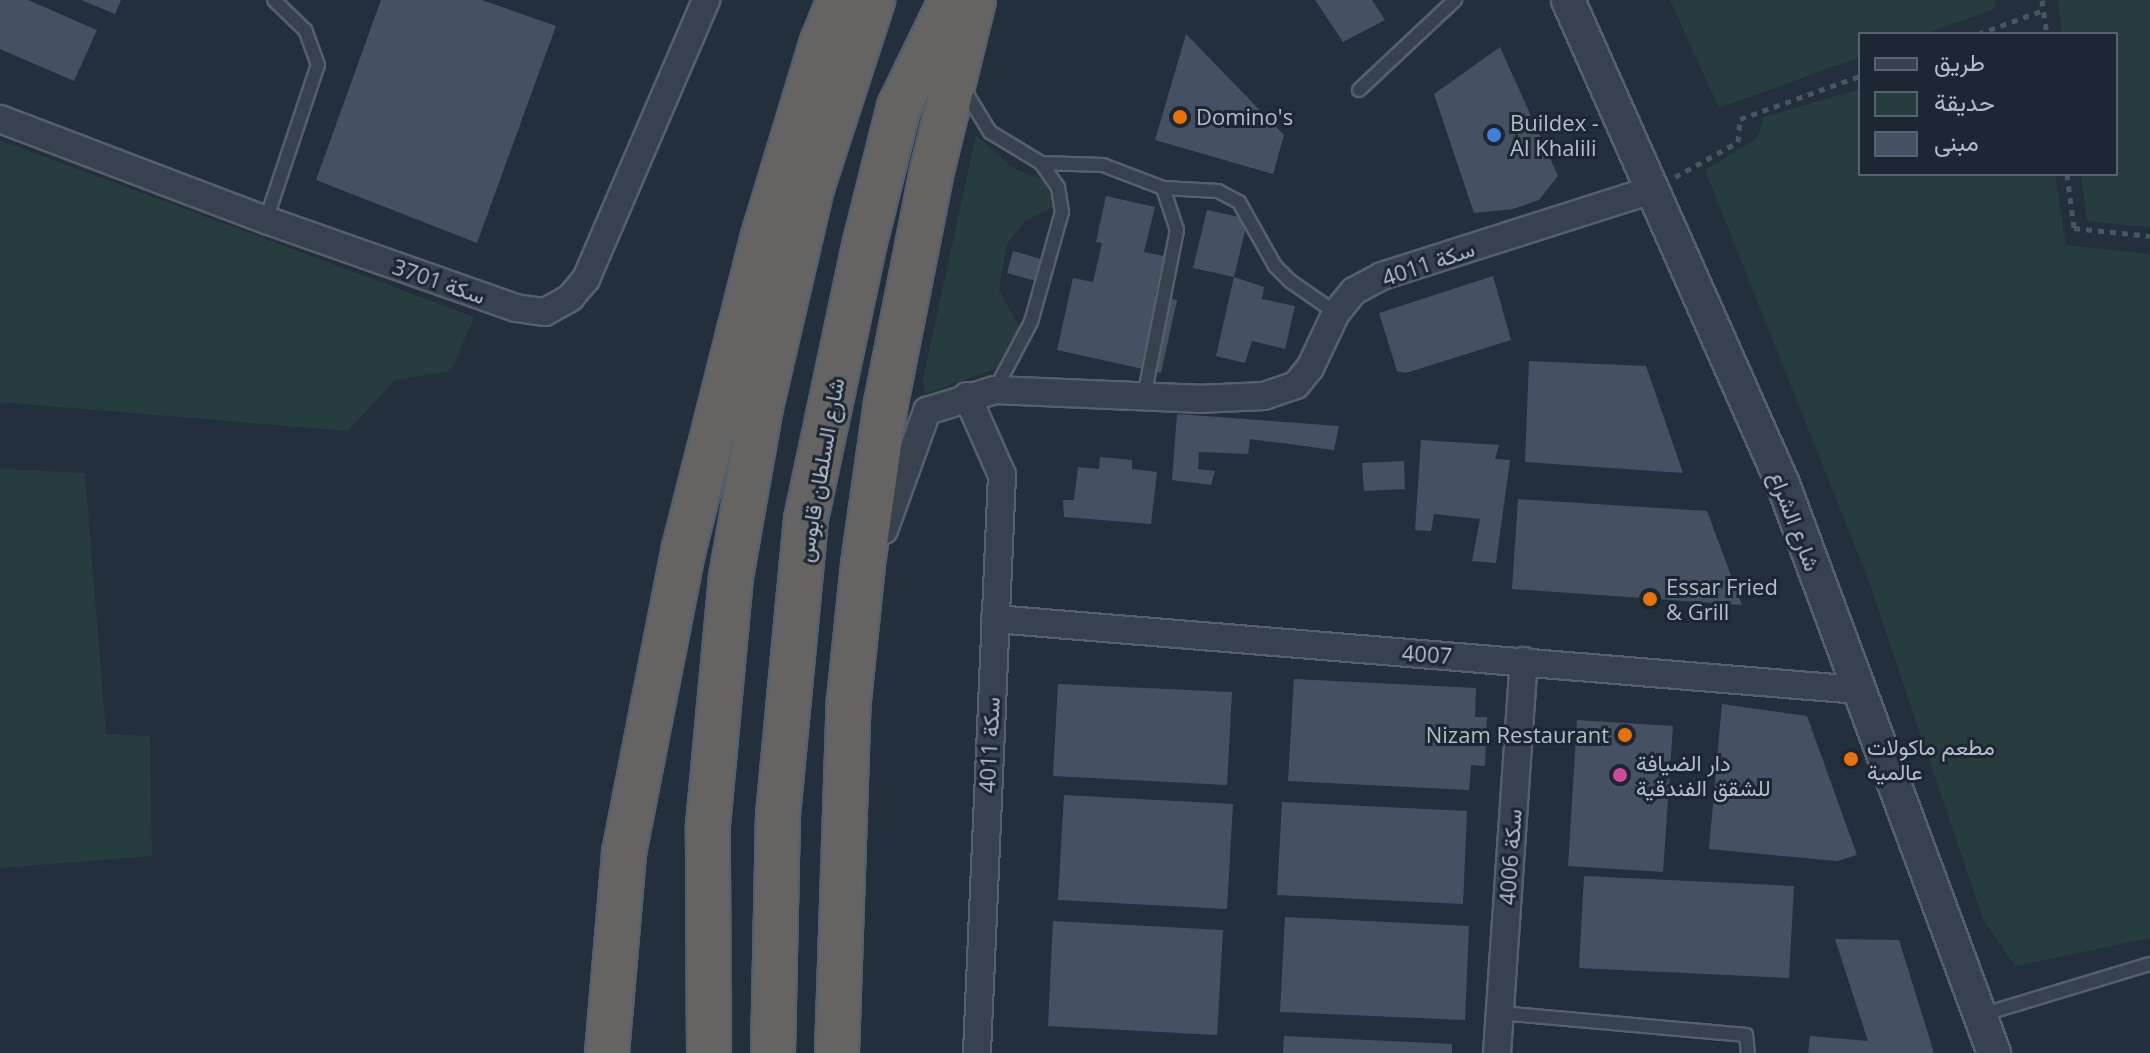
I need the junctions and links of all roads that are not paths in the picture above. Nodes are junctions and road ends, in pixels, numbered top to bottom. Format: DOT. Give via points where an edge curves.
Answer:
graph roads {
  1 [pos="274,0"];
  2 [pos="706,0"];
  3 [pos="839,0"];
  4 [pos="873,0"];
  5 [pos="951,0"];
  6 [pos="974,0"];
  7 [pos="1455,0"];
  8 [pos="1568,0"];
  9 [pos="959,60"];
  10 [pos="1359,90"];
  11 [pos="0,119"];
  12 [pos="1041,163"];
  13 [pos="1163,188"];
  14 [pos="1651,190"];
  15 [pos="266,220"];
  16 [pos="1336,313"];
  17 [pos="995,390"];
  18 [pos="967,396"];
  19 [pos="1144,396"];
  20 [pos="863,564"];
  21 [pos="995,619"];
  22 [pos="1524,661"];
  23 [pos="1858,690"];
  24 [pos="2150,964"];
  25 [pos="1500,1013"];
  26 [pos="1980,1016"];
  27 [pos="607,1053"];
  28 [pos="709,1053"];
  29 [pos="773,1053"];
  30 [pos="837,1053"];
  31 [pos="977,1053"];
  32 [pos="1497,1053"];
  33 [pos="1748,1053"];
  34 [pos="1994,1053"];
  1 -- 15 [label="lane" via="305,30 318,65"];
  2 -- 15 [label="street, سكة 3701" via="586,279 570,298 545,312 516,308"];
  3 -- 27 [label="highway" via="762,239 684,548 624,853"];
  4 -- 28 [label="highway" via="812,188 761,407 731,577 708,825"];
  5 -- 29 [label="highway, شارع السلطان قابوس" via="899,107 806,519 778,815"];
  6 -- 9 [label="highway"];
  7 -- 10 [label="lane"];
  8 -- 14 [label="street, شارع الشراع"];
  9 -- 12 [label="lane" via="963,89 990,132"];
  9 -- 20 [label="highway" via="886,403"];
  11 -- 15 [label="street, سكة 3701"];
  12 -- 13 [label="lane" via="1103,165"];
  12 -- 17 [label="lane" via="1058,187 1062,212 1031,322"];
  13 -- 16 [label="lane" via="1218,191 1239,202 1275,266"];
  13 -- 19 [label="lane" via="1177,230"];
  14 -- 16 [label="street, سكة 4011" via="1382,276 1354,291"];
  14 -- 23 [label="street, شارع الشراع" via="1783,484"];
  16 -- 19 [label="street, سكة 4011" via="1296,385 1264,396"];
  17 -- 18 [label="street, سكة 4011"];
  17 -- 19 [label="street, سكة 4011"];
  18 -- 20 [label="street, سكة 4011" via="927,411 882,535"];
  18 -- 21 [label="street, سكة 4011" via="1002,475"];
  20 -- 30 [label="highway" via="849,700"];
  21 -- 22 [label="street, 4007"];
  21 -- 31 [label="street, سكة 4011"];
  22 -- 23 [label="street, 4007"];
  22 -- 25 [label="street, سكة 4006"];
  23 -- 26 [label="street, شارع الشراع"];
  24 -- 26 [label="lane"];
  25 -- 32 [label="street, سكة 4006"];
  25 -- 33 [label="lane" via="1746,1035"];
  26 -- 34 [label="street, شارع الشراع"];
}
